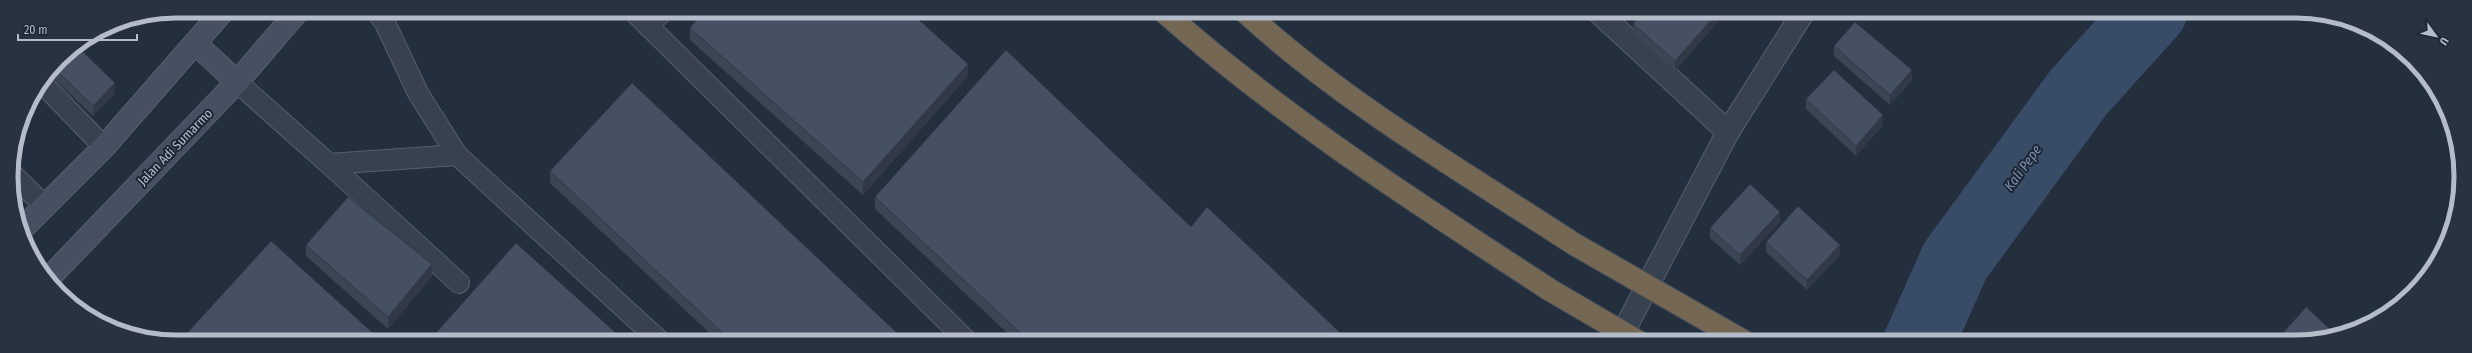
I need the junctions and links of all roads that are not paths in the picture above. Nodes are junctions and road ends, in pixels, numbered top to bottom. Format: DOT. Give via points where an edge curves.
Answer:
graph roads {
  1 [pos="217,18"];
  2 [pos="292,18"];
  3 [pos="381,18"];
  4 [pos="640,18"];
  5 [pos="657,18"];
  6 [pos="1171,18"];
  7 [pos="1252,18"];
  8 [pos="1605,18"];
  9 [pos="1800,18"];
  10 [pos="648,26"];
  11 [pos="196,44"];
  12 [pos="237,82"];
  13 [pos="46,87"];
  14 [pos="1728,132"];
  15 [pos="104,147"];
  16 [pos="457,154"];
  17 [pos="329,164"];
  18 [pos="18,180"];
  19 [pos="45,206"];
  20 [pos="26,226"];
  21 [pos="52,275"];
  22 [pos="459,283"];
  23 [pos="653,335"];
  24 [pos="961,335"];
  25 [pos="1622,335"];
  26 [pos="1627,335"];
  27 [pos="1733,335"];
  1 -- 11 [label="main road"];
  2 -- 12 [label="main road, Jalan Adi Sumarmo"];
  3 -- 16 [label="lane" via="418,93"];
  4 -- 10 [label="lane"];
  5 -- 10 [label="lane"];
  6 -- 26 [label="highway, bridge" via="1250,85 1334,146 1550,290"];
  7 -- 27 [label="highway, bridge" via="1270,35 1369,109 1574,244"];
  8 -- 14 [label="street"];
  9 -- 14 [label="street"];
  10 -- 24 [label="lane"];
  11 -- 12 [label="main road"];
  11 -- 15 [label="main road"];
  12 -- 17 [label="lane"];
  12 -- 21 [label="main road, Jalan Adi Sumarmo"];
  13 -- 15 [label="lane"];
  14 -- 25 [label="street"];
  15 -- 19 [label="main road"];
  16 -- 17 [label="lane"];
  16 -- 23 [label="lane"];
  17 -- 22 [label="lane"];
  18 -- 19 [label="lane"];
  19 -- 20 [label="main road"];
}
